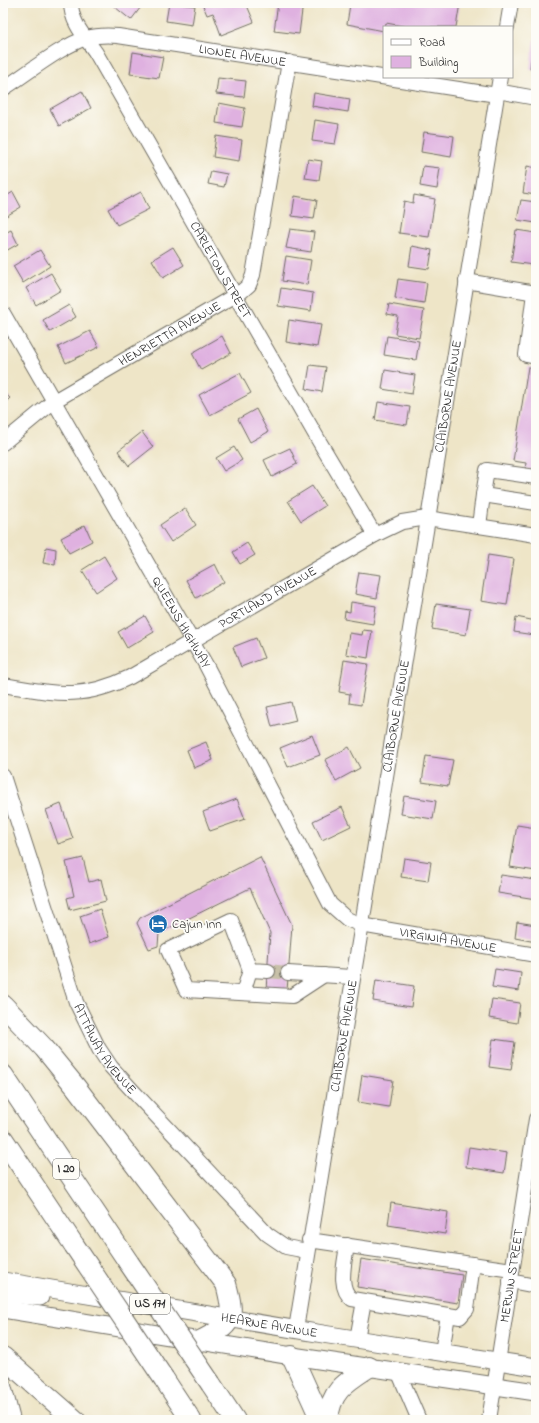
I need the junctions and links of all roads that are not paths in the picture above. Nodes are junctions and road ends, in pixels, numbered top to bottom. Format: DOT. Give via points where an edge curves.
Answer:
graph roads {
  1 [pos="72,3"];
  2 [pos="511,3"];
  3 [pos="507,26"];
  4 [pos="86,38"];
  5 [pos="289,62"];
  6 [pos="500,78"];
  7 [pos="3,89"];
  8 [pos="497,93"];
  9 [pos="536,98"];
  10 [pos="466,281"];
  11 [pos="535,293"];
  12 [pos="236,295"];
  13 [pos="3,313"];
  14 [pos="536,357"];
  15 [pos="54,401"];
  16 [pos="3,443"];
  17 [pos="536,477"];
  18 [pos="483,495"];
  19 [pos="536,503"];
  20 [pos="427,518"];
  21 [pos="479,526"];
  22 [pos="375,535"];
  23 [pos="536,535"];
  24 [pos="192,641"];
  25 [pos="3,685"];
  26 [pos="3,776"];
  27 [pos="360,926"];
  28 [pos="536,955"];
  29 [pos="250,970"];
  30 [pos="268,971"];
  31 [pos="288,973"];
  32 [pos="324,975"];
  33 [pos="352,977"];
  34 [pos="243,993"];
  35 [pos="3,1005"];
  36 [pos="3,1075"];
  37 [pos="536,1119"];
  38 [pos="3,1139"];
  39 [pos="308,1246"];
  40 [pos="347,1246"];
  41 [pos="473,1264"];
  42 [pos="511,1275"];
  43 [pos="3,1281"];
  44 [pos="536,1286"];
  45 [pos="87,1294"];
  46 [pos="3,1298"];
  47 [pos="364,1301"];
  48 [pos="3,1309"];
  49 [pos="448,1315"];
  50 [pos="231,1318"];
  51 [pos="296,1329"];
  52 [pos="357,1339"];
  53 [pos="200,1341"];
  54 [pos="442,1352"];
  55 [pos="292,1356"];
  56 [pos="3,1358"];
  57 [pos="498,1361"];
  58 [pos="369,1367"];
  59 [pos="536,1367"];
  60 [pos="398,1371"];
  61 [pos="3,1382"];
  62 [pos="494,1386"];
  63 [pos="536,1392"];
  64 [pos="13,1420"];
  65 [pos="75,1420"];
  66 [pos="191,1420"];
  67 [pos="235,1420"];
  68 [pos="321,1420"];
  69 [pos="328,1420"];
  70 [pos="419,1420"];
  71 [pos="489,1420"];
  1 -- 4 [label="street, CARLETON STREET" via="75,22"];
  2 -- 3 [label="street"];
  4 -- 5 [label="street, LIONEL AVENUE" via="118,36"];
  4 -- 7 [label="street, LIONEL AVENUE" via="68,46"];
  4 -- 12 [label="street, CARLETON STREET"];
  5 -- 8 [label="street, LIONEL AVENUE" via="388,80"];
  5 -- 12 [label="street, HENRIETTA AVENUE" via="253,275 249,285"];
  6 -- 8 [label="street, CLAIBORNE AVENUE"];
  8 -- 9 [label="street, LIONEL AVENUE"];
  8 -- 10 [label="street, CLAIBORNE AVENUE"];
  10 -- 11 [label="street"];
  10 -- 20 [label="street, CLAIBORNE AVENUE"];
  11 -- 14 [label="street" via="526,355"];
  12 -- 15 [label="street, HENRIETTA AVENUE"];
  12 -- 22 [label="street, CARLETON STREET"];
  13 -- 15 [label="street, QUEENS HIGHWAY"];
  15 -- 16 [label="street, HENRIETTA AVENUE"];
  15 -- 24 [label="street, QUEENS HIGHWAY"];
  17 -- 18 [label="street" via="487,470"];
  18 -- 19 [label="street"];
  18 -- 21 [label="street"];
  20 -- 21 [label="street, PORTLAND AVENUE"];
  20 -- 22 [label="street, PORTLAND AVENUE" via="402,522"];
  20 -- 27 [label="street, CLAIBORNE AVENUE"];
  21 -- 23 [label="street, PORTLAND AVENUE"];
  22 -- 24 [label="street, PORTLAND AVENUE"];
  24 -- 25 [label="street, PORTLAND AVENUE" via="130,677 90,692 69,694"];
  24 -- 27 [label="street, QUEENS HIGHWAY" via="325,896 340,914"];
  26 -- 39 [label="street, ATTAWAY AVENUE" via="76,1002 99,1049 111,1067 267,1234 286,1247"];
  27 -- 28 [label="street, VIRGINIA AVENUE"];
  27 -- 33 [label="street, CLAIBORNE AVENUE"];
  29 -- 30 [label="street"];
  29 -- 34 [label="street"];
  29 -- 34 [label="street" via="231,920 168,950 186,990"];
  31 -- 32 [label="street"];
  32 -- 33 [label="street"];
  32 -- 34 [label="street" via="292,996"];
  33 -- 39 [label="street, CLAIBORNE AVENUE"];
  35 -- 50 [label="highway" via="44,1048 75,1086 217,1271 226,1284"];
  36 -- 67 [label="highway, I 20, bridge"];
  37 -- 42 [label="street, MERWIN STREET"];
  38 -- 66 [label="highway, I 20, bridge"];
  39 -- 40 [label="street, ATTAWAY AVENUE"];
  39 -- 51 [label="street, CLAIBORNE AVENUE"];
  40 -- 41 [label="street, ATTAWAY AVENUE"];
  40 -- 47 [label="street" via="343,1278 345,1291 352,1299"];
  41 -- 42 [label="street, ATTAWAY AVENUE"];
  41 -- 49 [label="street" via="467,1309 460,1317"];
  42 -- 44 [label="street, ATTAWAY AVENUE"];
  42 -- 57 [label="street, MERWIN STREET"];
  43 -- 45 [label="main road, HEARNE AVENUE / US 171"];
  45 -- 46 [label="main road" via="67,1299 20,1295"];
  45 -- 50 [label="main road, HEARNE AVENUE / US 171"];
  47 -- 49 [label="street"];
  47 -- 52 [label="street"];
  48 -- 53 [label="main road, HEARNE AVENUE / US 171"];
  49 -- 54 [label="street"];
  50 -- 51 [label="main road, HEARNE AVENUE / US 171"];
  50 -- 53 [label="highway" via="222,1330"];
  51 -- 52 [label="main road, HEARNE AVENUE / US 171"];
  51 -- 55 [label="main road, CLAIBORNE AVENUE"];
  52 -- 54 [label="main road, HEARNE AVENUE / US 171"];
  53 -- 55 [label="main road, HEARNE AVENUE / US 171"];
  54 -- 57 [label="main road, HEARNE AVENUE / US 171"];
  55 -- 58 [label="main road, HEARNE AVENUE / US 171"];
  55 -- 68 [label="highway"];
  56 -- 65 [label="highway"];
  57 -- 59 [label="main road, HEARNE AVENUE / US 171"];
  57 -- 62 [label="street, MERWIN STREET"];
  58 -- 60 [label="main road, HEARNE AVENUE / US 171"];
  58 -- 69 [label="highway" via="349,1380 336,1393 329,1407"];
  60 -- 62 [label="main road, HEARNE AVENUE / US 171"];
  60 -- 70 [label="street"];
  61 -- 64 [label="street"];
  62 -- 63 [label="main road, HEARNE AVENUE / US 171"];
  62 -- 71 [label="street, MERWIN STREET"];
}
